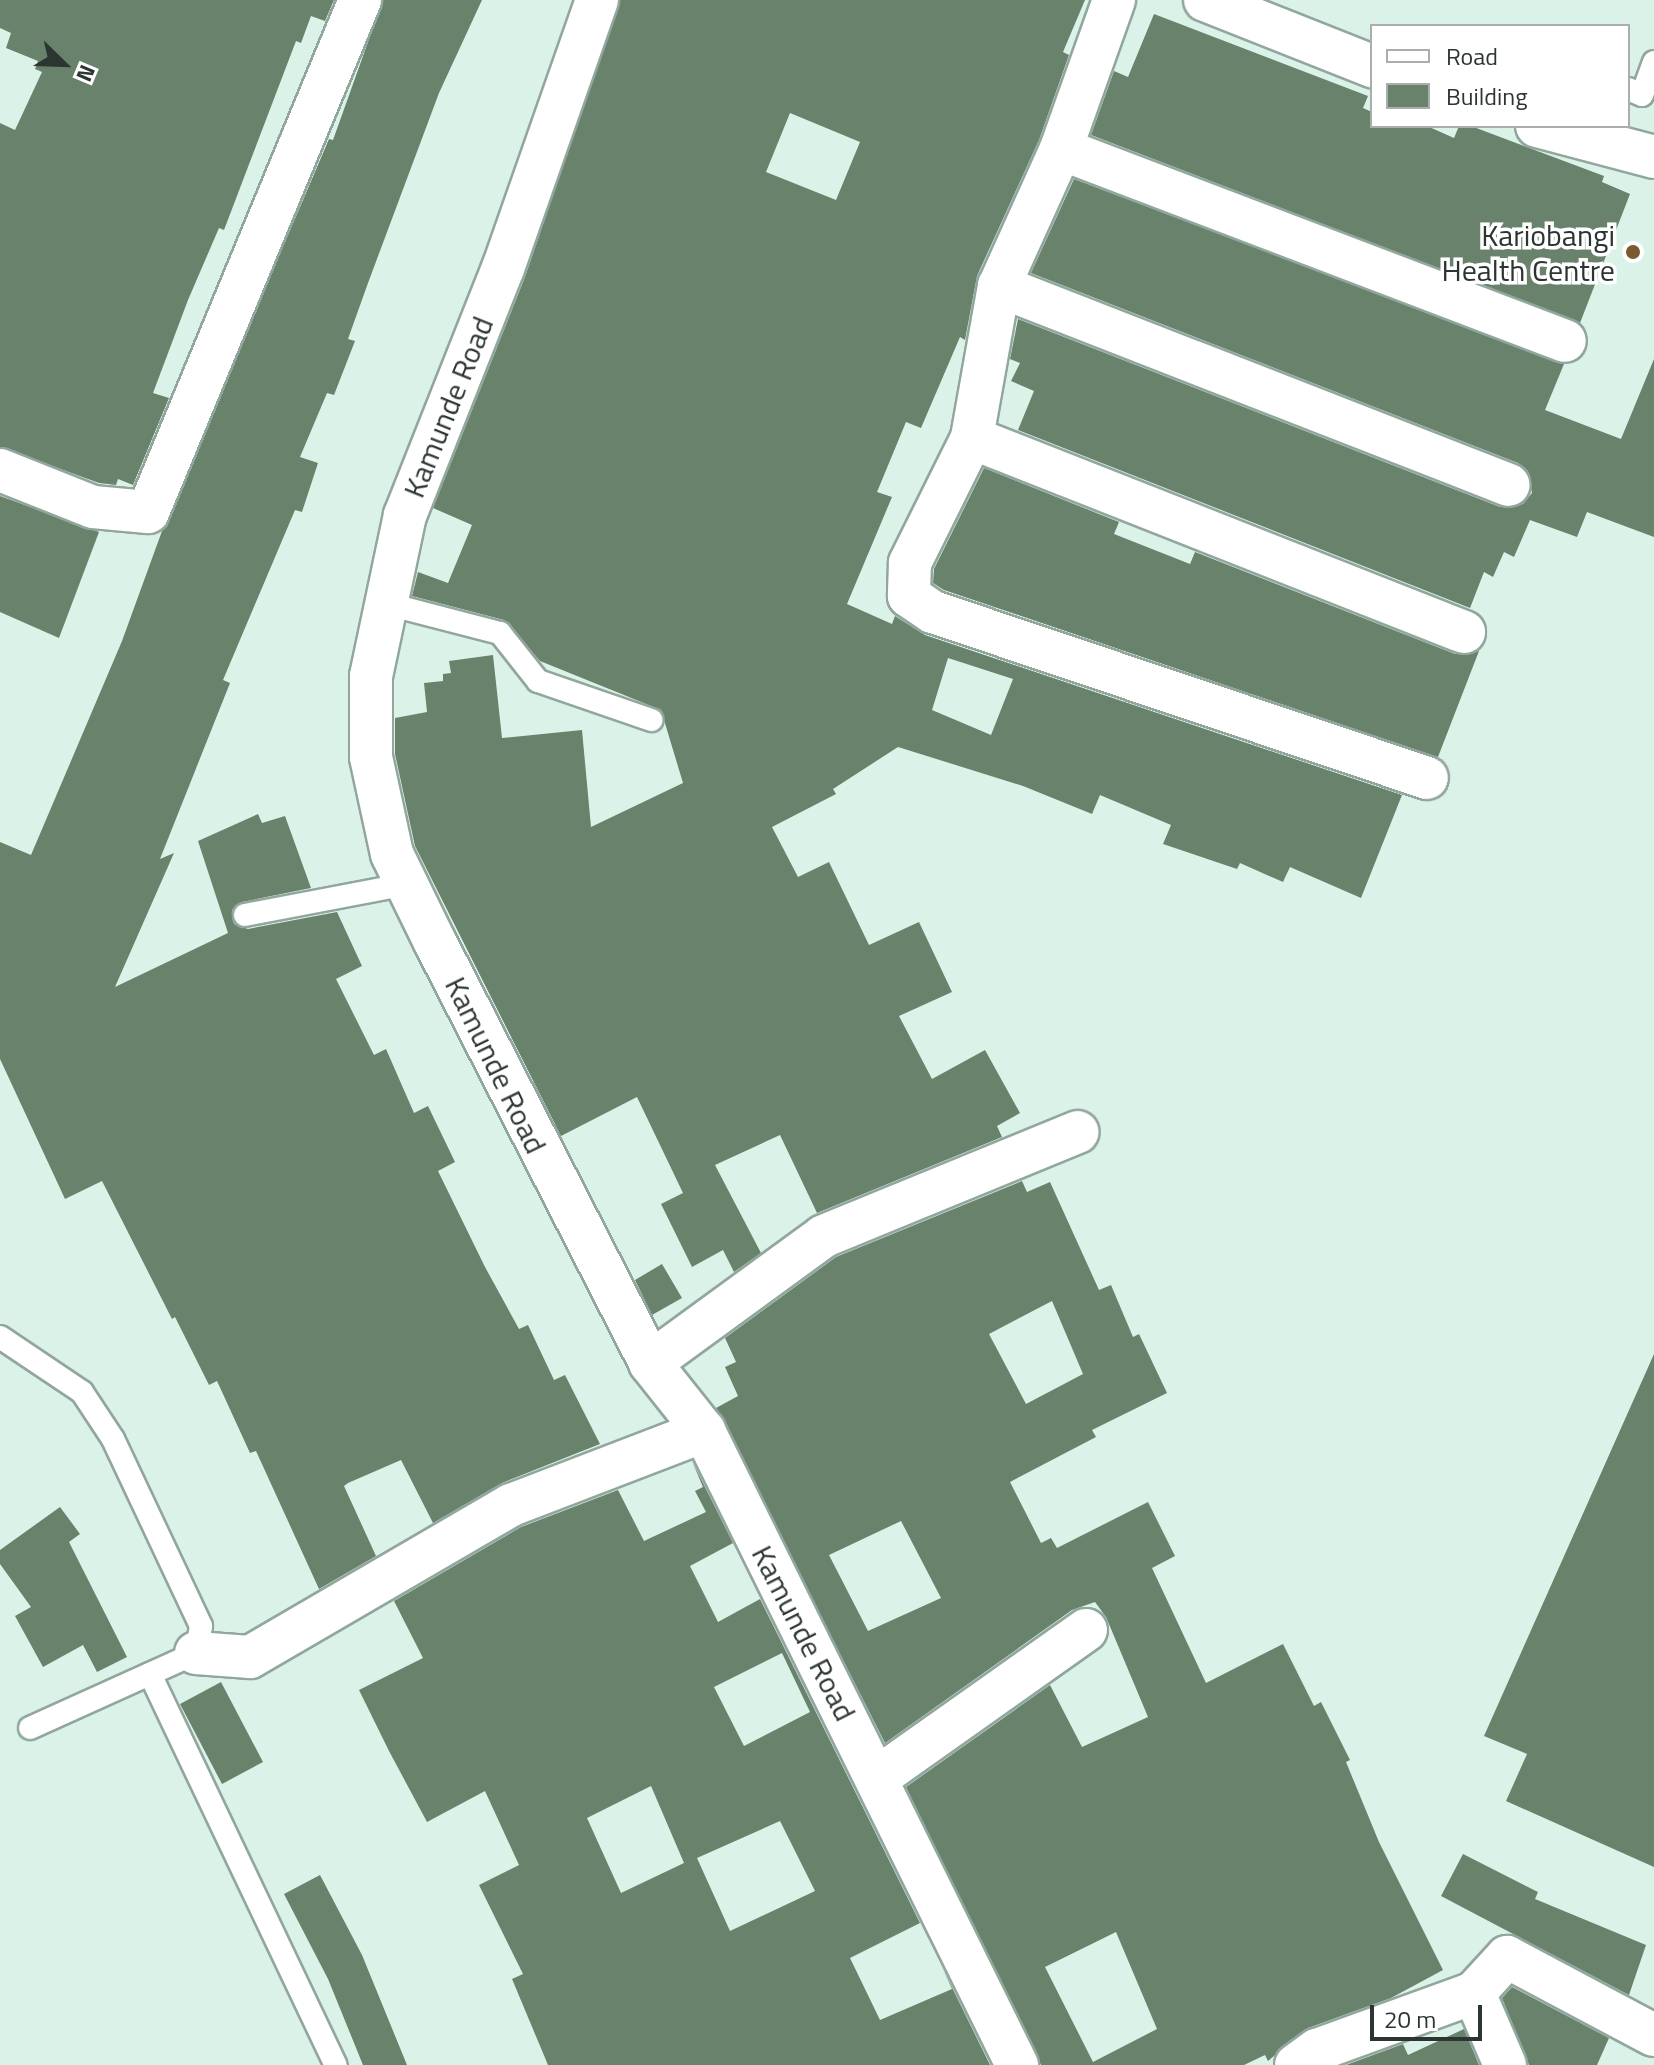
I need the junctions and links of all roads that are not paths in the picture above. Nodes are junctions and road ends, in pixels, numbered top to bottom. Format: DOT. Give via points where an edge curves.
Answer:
graph roads {
  1 [pos="360,0"];
  2 [pos="597,0"];
  3 [pos="1114,0"];
  4 [pos="1205,0"];
  5 [pos="1654,62"];
  6 [pos="1370,65"];
  7 [pos="1630,90"];
  8 [pos="1547,128"];
  9 [pos="1628,145"];
  10 [pos="1061,149"];
  11 [pos="999,286"];
  12 [pos="1565,341"];
  13 [pos="972,438"];
  14 [pos="0,470"];
  15 [pos="1509,485"];
  16 [pos="384,603"];
  17 [pos="1464,632"];
  18 [pos="651,720"];
  19 [pos="1427,778"];
  20 [pos="407,884"];
  21 [pos="245,915"];
  22 [pos="1077,1132"];
  23 [pos="0,1337"];
  24 [pos="650,1363"];
  25 [pos="704,1431"];
  26 [pos="1086,1630"];
  27 [pos="196,1653"];
  28 [pos="150,1674"];
  29 [pos="30,1728"];
  30 [pos="877,1778"];
  31 [pos="1474,1993"];
  32 [pos="1654,2035"];
  33 [pos="1312,2060"];
  34 [pos="336,2065"];
  35 [pos="1017,2065"];
  36 [pos="1505,2065"];
  1 -- 14 [label="street" via="148,512 93,507"];
  2 -- 16 [label="street, Kamunde Road" via="503,268 405,515"];
  3 -- 10 [label="street"];
  4 -- 6 [label="street"];
  5 -- 7 [label="lane" via="1642,95"];
  8 -- 9 [label="street"];
  10 -- 11 [label="street"];
  10 -- 12 [label="street"];
  11 -- 13 [label="street"];
  11 -- 15 [label="street"];
  13 -- 17 [label="street"];
  13 -- 19 [label="street" via="910,563 909,596 919,605"];
  16 -- 18 [label="lane" via="500,633 538,681"];
  16 -- 20 [label="street, Kamunde Road" via="371,676 371,757 392,854"];
  20 -- 21 [label="lane"];
  20 -- 24 [label="street, Kamunde Road"];
  22 -- 24 [label="street" via="824,1236"];
  23 -- 27 [label="lane" via="82,1392 113,1439 201,1626"];
  24 -- 25 [label="street, Kamunde Road"];
  25 -- 27 [label="street" via="511,1505 250,1657"];
  25 -- 30 [label="street, Kamunde Road"];
  26 -- 30 [label="street"];
  27 -- 28 [label="lane"];
  28 -- 29 [label="lane"];
  28 -- 34 [label="lane"];
  30 -- 35 [label="street, Kamunde Road"];
  31 -- 32 [label="street" via="1507,1957"];
  31 -- 33 [label="street"];
  31 -- 36 [label="street"];
}
